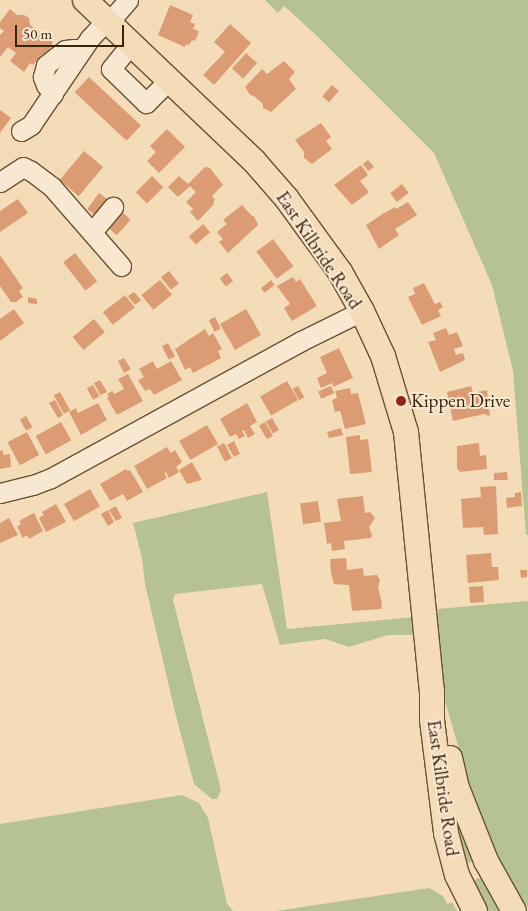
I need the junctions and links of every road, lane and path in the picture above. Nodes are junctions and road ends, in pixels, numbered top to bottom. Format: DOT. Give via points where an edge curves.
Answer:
graph roads {
  1 [pos="85,0"];
  2 [pos="128,0"];
  3 [pos="108,21"];
  4 [pos="131,44"];
  5 [pos="169,80"];
  6 [pos="21,131"];
  7 [pos="0,182"];
  8 [pos="113,207"];
  9 [pos="92,232"];
  10 [pos="120,266"];
  11 [pos="362,311"];
  12 [pos="0,493"];
  13 [pos="432,691"];
  14 [pos="486,862"];
  15 [pos="457,875"];
  16 [pos="475,911"];
  17 [pos="514,911"];
  1 -- 3 [label="main road, East Kilbride Road"];
  2 -- 3 [label="street"];
  3 -- 4 [label="main road, East Kilbride Road"];
  3 -- 6 [label="street" via="82,51 31,125"];
  4 -- 5 [label="main road, East Kilbride Road"];
  4 -- 5 [label="street" via="111,69 146,103"];
  5 -- 11 [label="main road, East Kilbride Road" via="254,161 287,200 340,272"];
  7 -- 9 [label="street" via="23,166 52,188"];
  8 -- 9 [label="street"];
  9 -- 10 [label="street"];
  11 -- 12 [label="street" via="51,478"];
  11 -- 13 [label="main road, East Kilbride Road" via="383,356 406,432"];
  13 -- 14 [label="main road, East Kilbride Road" via="457,788"];
  13 -- 15 [label="main road, East Kilbride Road" via="432,720 446,833"];
  14 -- 15 [label="main road"];
  14 -- 17 [label="main road, East Kilbride Road"];
  15 -- 16 [label="main road, East Kilbride Road"];
}
